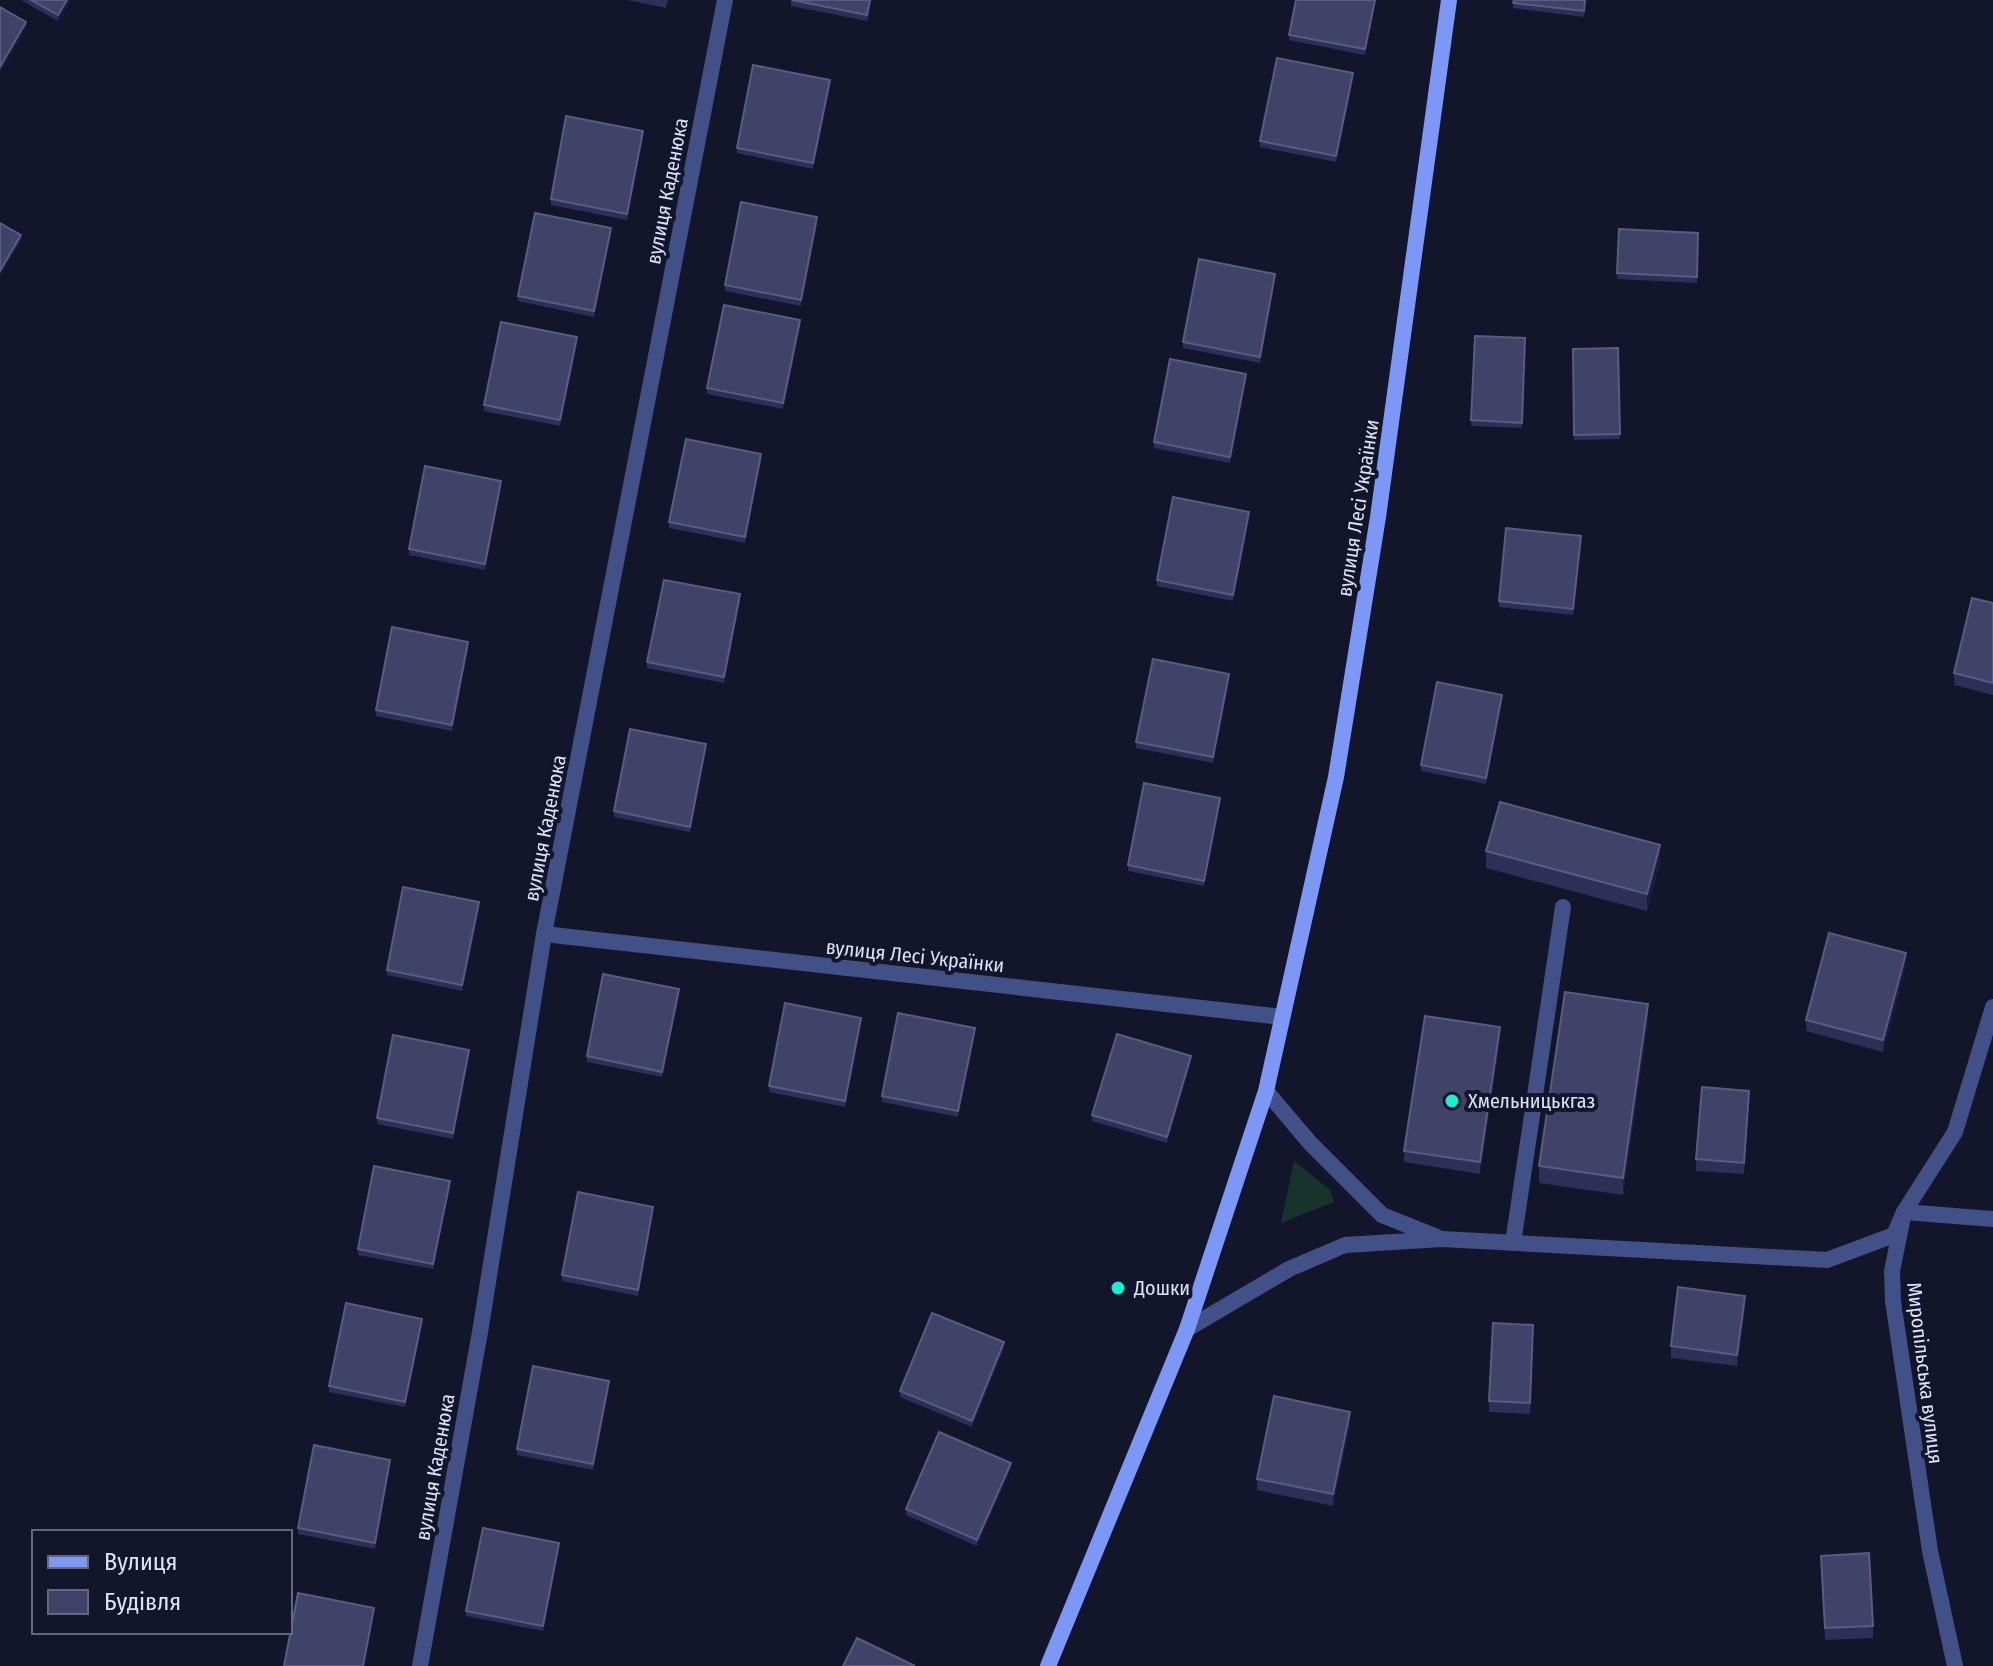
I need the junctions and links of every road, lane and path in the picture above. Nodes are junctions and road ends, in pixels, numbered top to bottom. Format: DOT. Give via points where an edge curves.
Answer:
graph roads {
  1 [pos="725,0"];
  2 [pos="1449,0"];
  3 [pos="1563,907"];
  4 [pos="544,934"];
  5 [pos="1993,1007"];
  6 [pos="1282,1017"];
  7 [pos="1266,1091"];
  8 [pos="1904,1212"];
  9 [pos="1993,1219"];
  10 [pos="1442,1239"];
  11 [pos="1513,1243"];
  12 [pos="1187,1329"];
  13 [pos="420,1666"];
  14 [pos="1048,1666"];
  15 [pos="1955,1666"];
  1 -- 4 [label="street, вулиця Каденюка"];
  2 -- 6 [label="main road, вулиця Лесі Українки" via="1338,761"];
  3 -- 11 [label="street"];
  4 -- 6 [label="street, вулиця Лесі Українки"];
  4 -- 13 [label="street, вулиця Каденюка"];
  5 -- 8 [label="street, Миропільська вулиця" via="1955,1132"];
  6 -- 7 [label="main road, вулиця Лесі Українки"];
  7 -- 10 [label="street" via="1382,1215"];
  7 -- 12 [label="main road, вулиця Лесі Українки"];
  8 -- 9 [label="street"];
  8 -- 11 [label="street" via="1894,1235 1827,1260"];
  8 -- 15 [label="street, Миропільська вулиця" via="1892,1271 1893,1301 1930,1551"];
  10 -- 11 [label="street"];
  10 -- 12 [label="street" via="1345,1245 1289,1269"];
  12 -- 14 [label="main road, вулиця Лесі Українки"];
}
